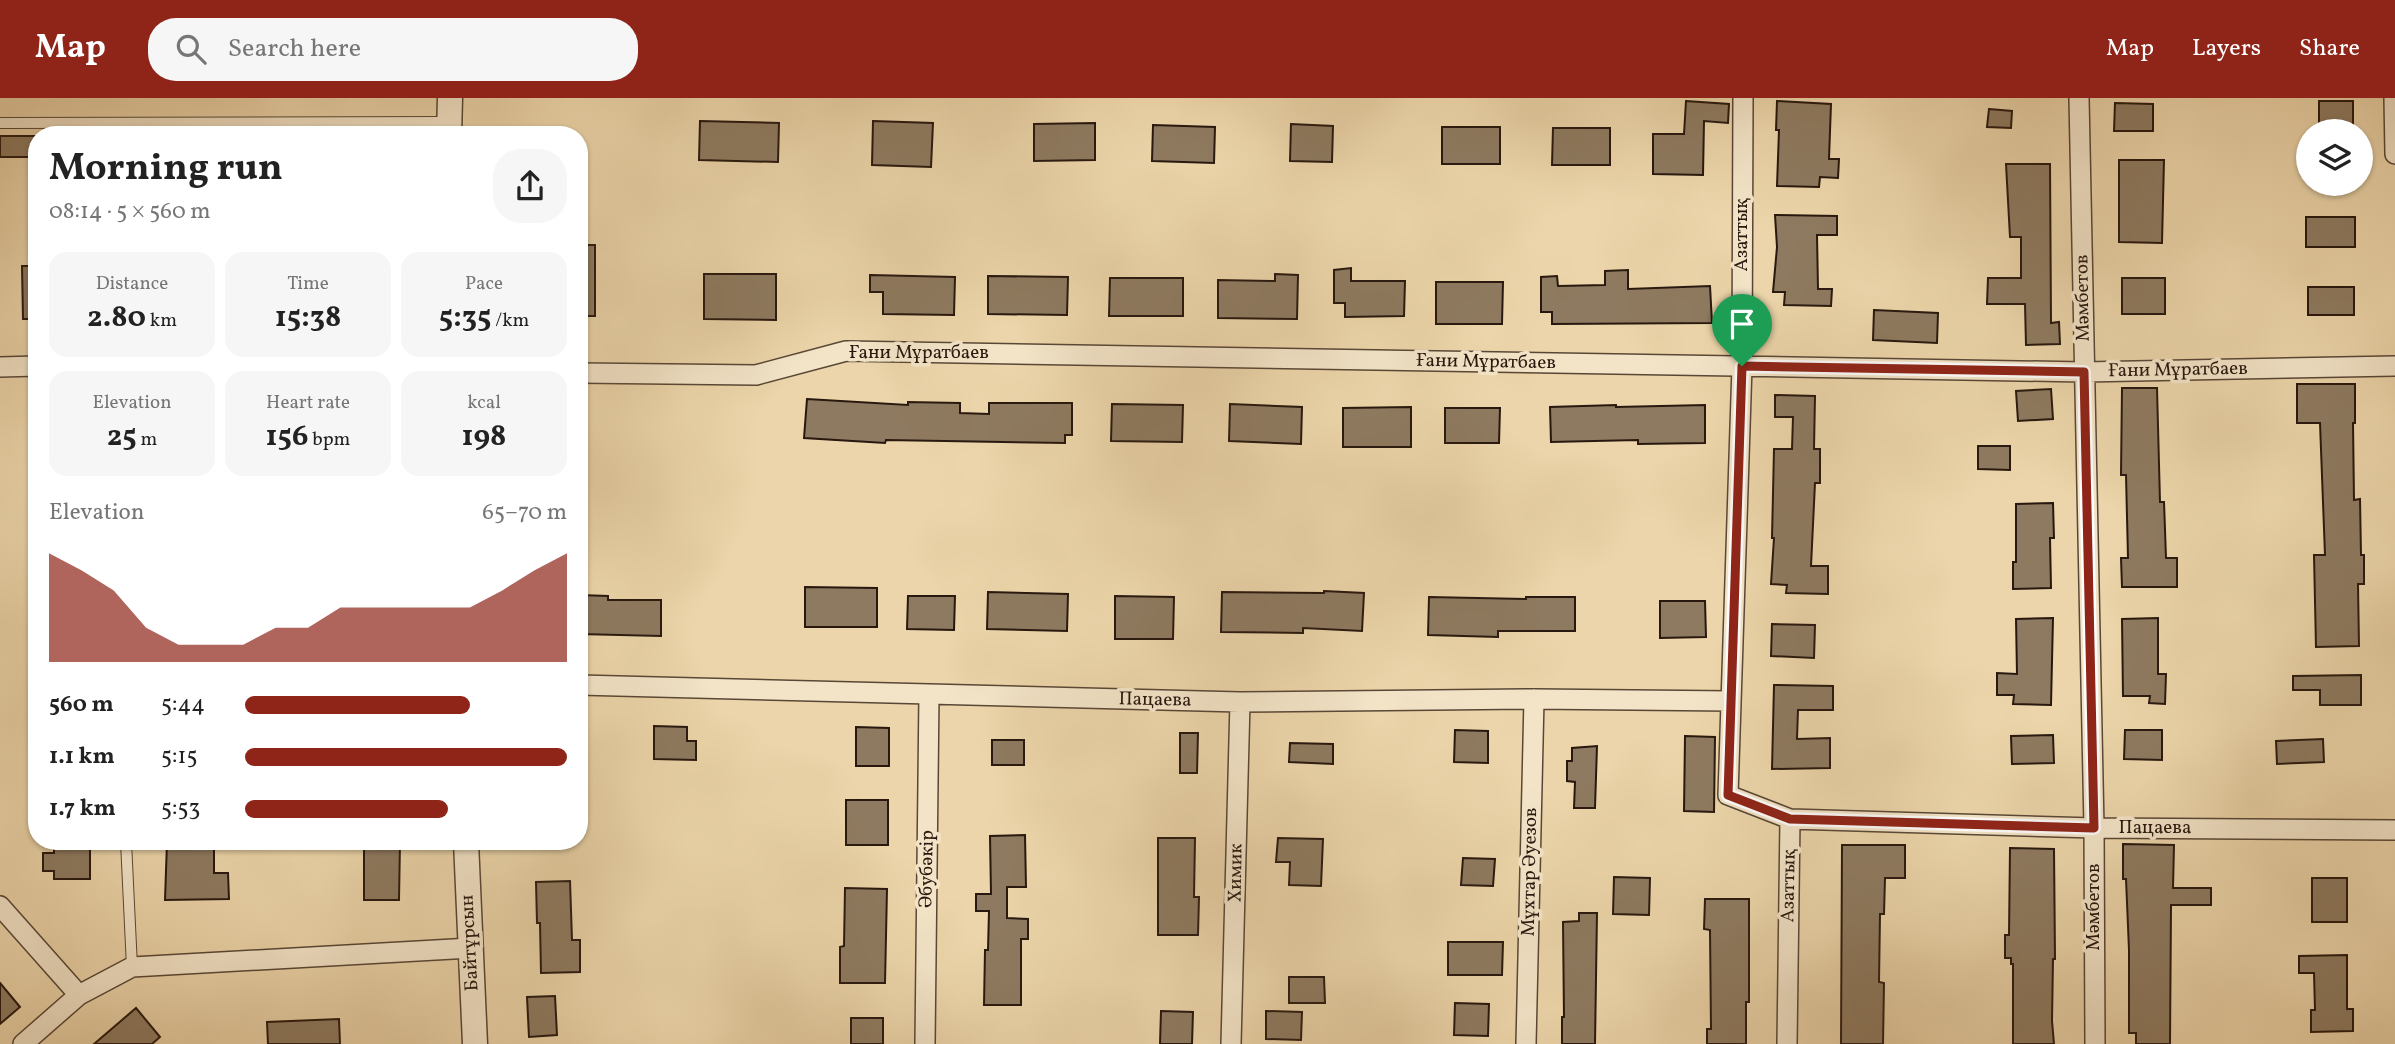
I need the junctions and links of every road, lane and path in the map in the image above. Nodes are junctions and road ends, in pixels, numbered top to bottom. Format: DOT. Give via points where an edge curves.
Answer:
graph roads {
  1 [pos="1742,98"];
  2 [pos="2079,98"];
  3 [pos="2394,98"];
  4 [pos="449,118"];
  5 [pos="0,123"];
  6 [pos="2395,154"];
  7 [pos="28,366"];
  8 [pos="1742,366"];
  9 [pos="2395,366"];
  10 [pos="0,367"];
  11 [pos="2084,372"];
  12 [pos="588,373"];
  13 [pos="588,685"];
  14 [pos="929,694"];
  15 [pos="1534,699"];
  16 [pos="1731,701"];
  17 [pos="1240,702"];
  18 [pos="1790,819"];
  19 [pos="2094,828"];
  20 [pos="2395,830"];
  21 [pos="126,850"];
  22 [pos="466,850"];
  23 [pos="0,905"];
  24 [pos="471,948"];
  25 [pos="132,967"];
  26 [pos="79,995"];
  27 [pos="23,1044"];
  28 [pos="475,1044"];
  29 [pos="925,1044"];
  30 [pos="1231,1044"];
  31 [pos="1526,1044"];
  32 [pos="1787,1044"];
  33 [pos="2095,1044"];
  1 -- 8 [label="street, Азаттық"];
  2 -- 11 [label="street, Мәмбетов"];
  3 -- 6 [label="street"];
  4 -- 5 [label="lane"];
  7 -- 10 [label="street"];
  8 -- 11 [label="street, Ғани Мұратбаев"];
  8 -- 12 [label="street, Ғани Мұратбаев" via="846,351 756,375"];
  8 -- 16 [label="street, Азаттық"];
  9 -- 11 [label="street, Ғани Мұратбаев"];
  11 -- 19 [label="street, Мәмбетов"];
  13 -- 14 [label="street, Пацаева"];
  14 -- 17 [label="street, Пацаева"];
  14 -- 29 [label="street, Әбубәкір"];
  15 -- 16 [label="street, Пацаева"];
  15 -- 17 [label="street, Пацаева"];
  15 -- 31 [label="street, Мұхтар Әуезов"];
  16 -- 18 [label="street, Азаттық" via="1728,795"];
  17 -- 30 [label="street, Химик"];
  18 -- 19 [label="street, Пацаева"];
  18 -- 32 [label="street, Азаттық"];
  19 -- 20 [label="street, Пацаева"];
  19 -- 33 [label="street, Мәмбетов"];
  21 -- 25 [label="lane"];
  22 -- 24 [label="street, Байтұрсын"];
  23 -- 26 [label="street"];
  24 -- 25 [label="street"];
  24 -- 28 [label="street, Байтұрсын"];
  25 -- 26 [label="street"];
  26 -- 27 [label="street"];
}
